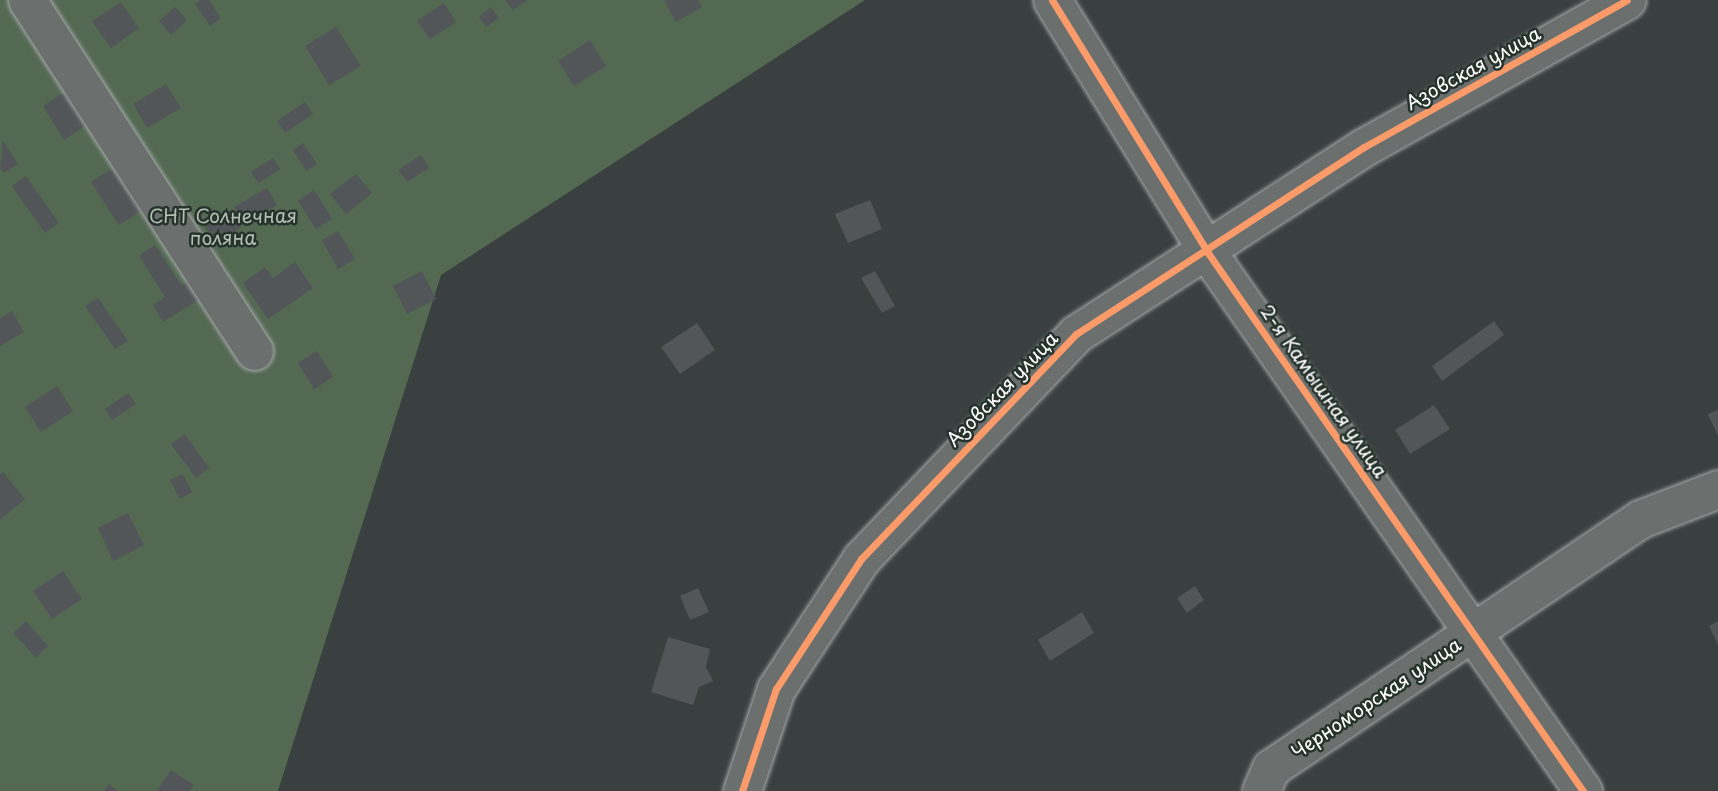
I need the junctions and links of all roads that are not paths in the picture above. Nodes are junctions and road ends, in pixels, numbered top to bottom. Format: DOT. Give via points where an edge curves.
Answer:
graph roads {
  1 [pos="27,0"];
  2 [pos="1052,0"];
  3 [pos="1627,0"];
  4 [pos="1208,253"];
  5 [pos="254,351"];
  6 [pos="1718,489"];
  7 [pos="1475,632"];
  8 [pos="742,791"];
  9 [pos="1261,791"];
  10 [pos="1583,791"];
  1 -- 5 [label="street"];
  2 -- 4 [label="street, 2-я Камышная улица"];
  3 -- 4 [label="street, Азовская улица" via="1364,147"];
  4 -- 7 [label="street, 2-я Камышная улица"];
  4 -- 8 [label="street, Азовская улица" via="1076,334 861,559 776,689"];
  6 -- 7 [label="street, Черноморская улица" via="1640,519"];
  7 -- 9 [label="street, Черноморская улица" via="1271,768"];
  7 -- 10 [label="street, 2-я Камышная улица"];
}
